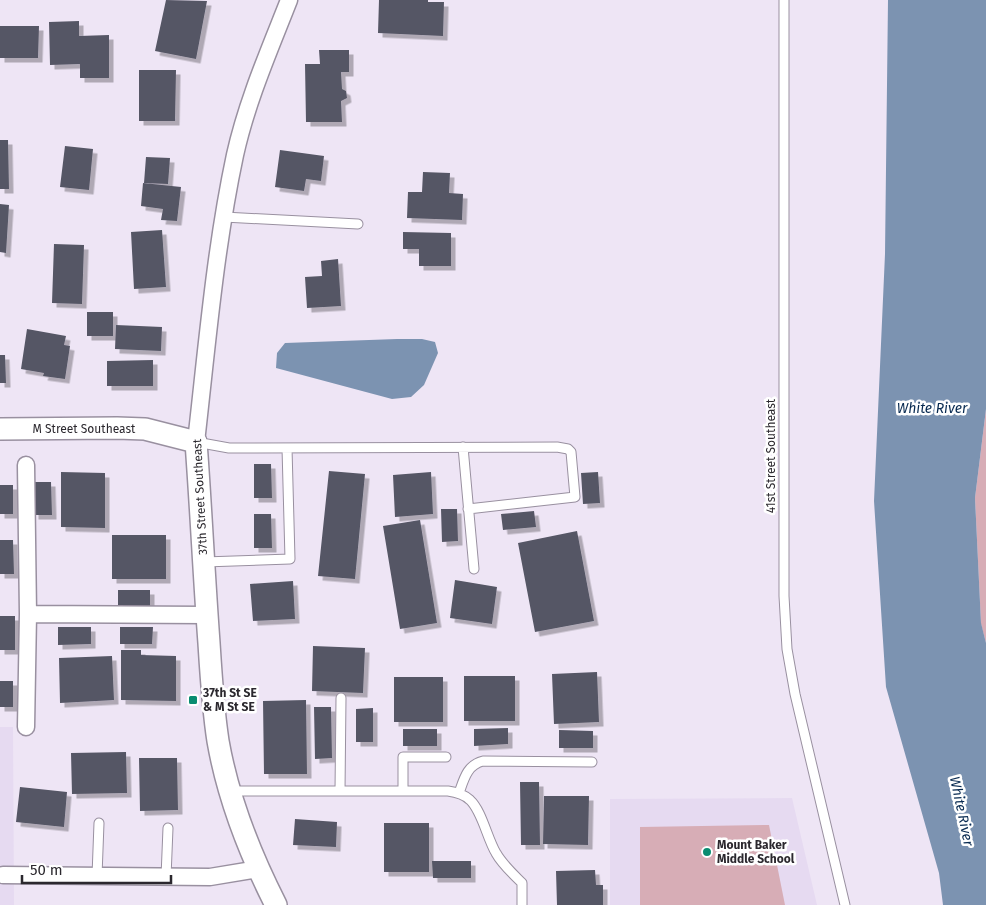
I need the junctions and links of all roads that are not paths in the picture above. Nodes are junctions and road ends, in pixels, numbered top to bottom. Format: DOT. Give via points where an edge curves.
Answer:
graph roads {
  1 [pos="289,0"];
  2 [pos="784,0"];
  3 [pos="224,217"];
  4 [pos="358,224"];
  5 [pos="0,429"];
  6 [pos="196,442"];
  7 [pos="463,447"];
  8 [pos="287,448"];
  9 [pos="26,465"];
  10 [pos="468,509"];
  11 [pos="204,562"];
  12 [pos="474,569"];
  13 [pos="28,614"];
  14 [pos="206,614"];
  15 [pos="341,698"];
  16 [pos="26,727"];
  17 [pos="446,757"];
  18 [pos="592,762"];
  19 [pos="231,791"];
  20 [pos="340,791"];
  21 [pos="402,791"];
  22 [pos="458,793"];
  23 [pos="100,823"];
  24 [pos="168,828"];
  25 [pos="258,869"];
  26 [pos="97,876"];
  27 [pos="1,877"];
  28 [pos="166,877"];
  29 [pos="276,905"];
  30 [pos="522,905"];
  31 [pos="845,905"];
  1 -- 3 [label="street, 37th Street Southeast" via="255,86 236,154"];
  2 -- 31 [label="lane, 41st Street Southeast" via="784,596 787,649"];
  3 -- 4 [label="lane"];
  3 -- 6 [label="street, 37th Street Southeast"];
  5 -- 6 [label="street, M Street Southeast" via="146,429"];
  6 -- 8 [label="lane" via="229,448"];
  6 -- 11 [label="street, 37th Street Southeast"];
  7 -- 8 [label="lane"];
  7 -- 10 [label="lane"];
  7 -- 10 [label="lane" via="568,449 572,452 576,497"];
  8 -- 11 [label="lane" via="290,559"];
  9 -- 13 [label="street"];
  10 -- 12 [label="lane"];
  11 -- 14 [label="street, 37th Street Southeast"];
  13 -- 14 [label="street"];
  13 -- 16 [label="street"];
  14 -- 19 [label="street, 37th Street Southeast" via="218,741"];
  15 -- 20 [label="lane"];
  17 -- 21 [label="lane" via="402,757"];
  18 -- 22 [label="lane" via="475,763 468,769"];
  19 -- 20 [label="lane"];
  19 -- 25 [label="street, 37th Street Southeast"];
  20 -- 21 [label="lane"];
  21 -- 22 [label="lane"];
  22 -- 30 [label="lane" via="470,800 497,856 522,884"];
  23 -- 26 [label="lane"];
  24 -- 28 [label="lane"];
  25 -- 28 [label="street" via="210,877"];
  25 -- 29 [label="street, 37th Street Southeast"];
  26 -- 27 [label="street"];
  26 -- 28 [label="street"];
}
